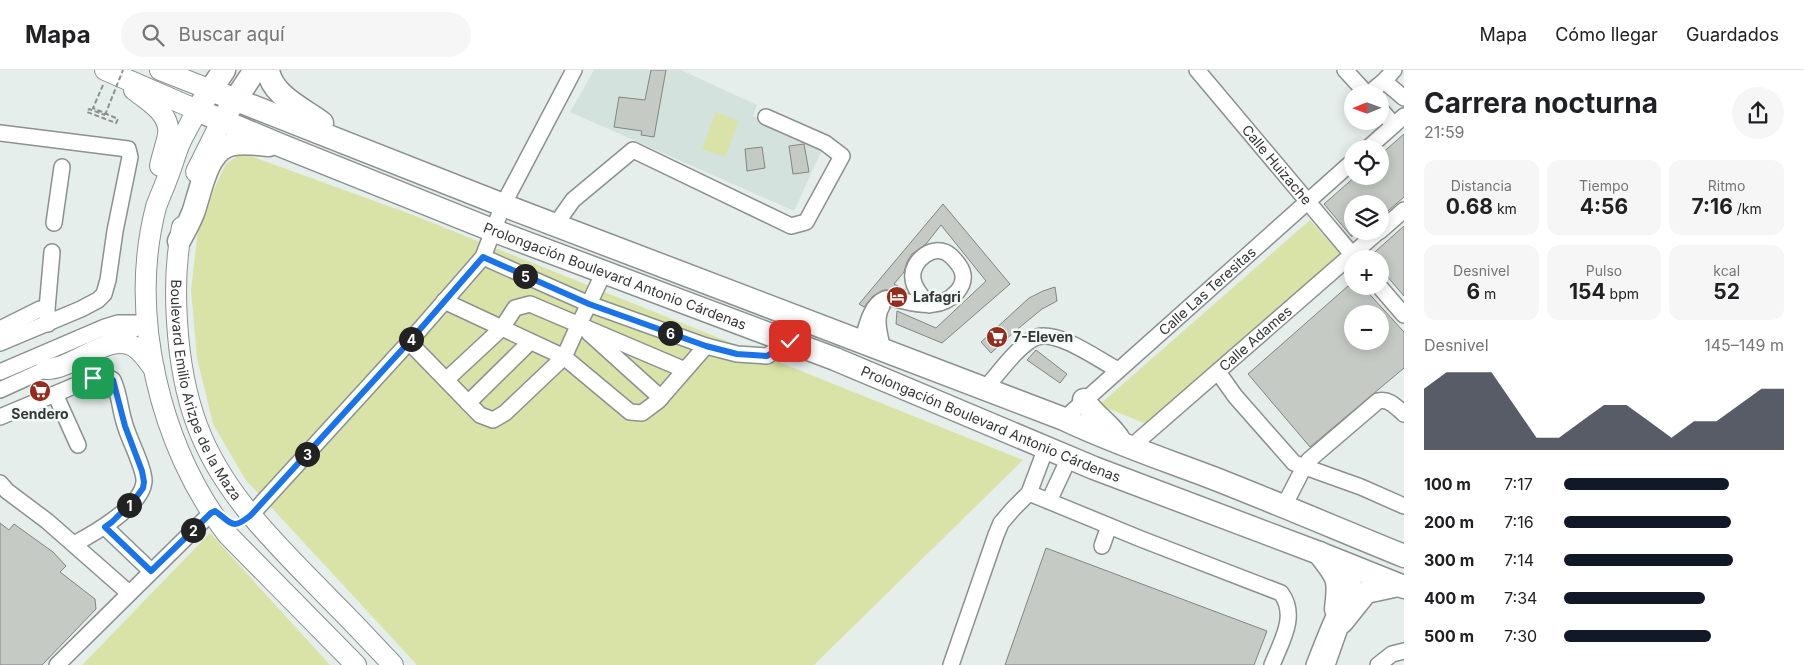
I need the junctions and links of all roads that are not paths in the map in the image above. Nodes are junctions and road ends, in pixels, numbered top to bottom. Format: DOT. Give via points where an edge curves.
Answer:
graph roads {
  1 [pos="112,70"];
  2 [pos="165,70"];
  3 [pos="224,70"];
  4 [pos="255,70"];
  5 [pos="268,70"];
  6 [pos="574,70"];
  7 [pos="1197,70"];
  8 [pos="1345,70"];
  9 [pos="1389,75"];
  10 [pos="1359,85"];
  11 [pos="1377,85"];
  12 [pos="210,90"];
  13 [pos="1404,98"];
  14 [pos="236,100"];
  15 [pos="197,110"];
  16 [pos="766,117"];
  17 [pos="222,120"];
  18 [pos="1399,120"];
  19 [pos="0,133"];
  20 [pos="1377,140"];
  21 [pos="344,142"];
  22 [pos="280,145"];
  23 [pos="62,167"];
  24 [pos="1344,169"];
  25 [pos="1308,201"];
  26 [pos="503,204"];
  27 [pos="156,207"];
  28 [pos="1404,210"];
  29 [pos="54,223"];
  30 [pos="1389,223"];
  31 [pos="556,224"];
  32 [pos="492,230"];
  33 [pos="1371,240"];
  34 [pos="178,249"];
  35 [pos="1348,250"];
  36 [pos="1361,250"];
  37 [pos="52,252"];
  38 [pos="483,257"];
  39 [pos="1344,265"];
  40 [pos="604,272"];
  41 [pos="1388,295"];
  42 [pos="897,300"];
  43 [pos="444,301"];
  44 [pos="589,304"];
  45 [pos="929,305"];
  46 [pos="1402,308"];
  47 [pos="40,309"];
  48 [pos="148,323"];
  49 [pos="48,324"];
  50 [pos="578,324"];
  51 [pos="502,328"];
  52 [pos="0,329"];
  53 [pos="790,341"];
  54 [pos="409,342"];
  55 [pos="530,342"];
  56 [pos="862,342"];
  57 [pos="0,343"];
  58 [pos="706,346"];
  59 [pos="883,350"];
  60 [pos="564,357"];
  61 [pos="46,369"];
  62 [pos="154,369"];
  63 [pos="685,370"];
  64 [pos="1118,370"];
  65 [pos="0,372"];
  66 [pos="1218,372"];
  67 [pos="446,380"];
  68 [pos="891,383"];
  69 [pos="985,389"];
  70 [pos="0,390"];
  71 [pos="55,394"];
  72 [pos="661,398"];
  73 [pos="1084,400"];
  74 [pos="468,403"];
  75 [pos="1404,414"];
  76 [pos="0,417"];
  77 [pos="1064,420"];
  78 [pos="196,424"];
  79 [pos="78,444"];
  80 [pos="1126,445"];
  81 [pos="1046,448"];
  82 [pos="1069,458"];
  83 [pos="1304,467"];
  84 [pos="0,484"];
  85 [pos="1029,493"];
  86 [pos="1049,502"];
  87 [pos="1192,505"];
  88 [pos="1284,506"];
  89 [pos="1404,506"];
  90 [pos="211,513"];
  91 [pos="251,515"];
  92 [pos="1315,519"];
  93 [pos="1109,526"];
  94 [pos="105,527"];
  95 [pos="74,544"];
  96 [pos="1102,546"];
  97 [pos="1319,552"];
  98 [pos="1404,556"];
  99 [pos="1360,570"];
  100 [pos="151,571"];
  101 [pos="1402,579"];
  102 [pos="129,593"];
  103 [pos="1339,616"];
  104 [pos="1404,650"];
  105 [pos="57,665"];
  106 [pos="356,665"];
  107 [pos="393,665"];
  108 [pos="951,665"];
  109 [pos="1272,665"];
  110 [pos="1314,665"];
  111 [pos="1327,665"];
  112 [pos="1378,665"];
  1 -- 15 [label="main road, Prolongación Boulevard Antonio Cárdenas"];
  1 -- 27 [label="main road" via="160,111 167,122 168,136 160,166"];
  2 -- 12 [label="main road, Prolongación Boulevard Antonio Cárdenas"];
  3 -- 12 [label="highway"];
  4 -- 14 [label="highway, Boulevard Emilio Arizpe de la Maza"];
  5 -- 21 [label="highway" via="280,91"];
  6 -- 26 [label="street"];
  7 -- 25 [label="street, Calle Huizache"];
  8 -- 10 [label="street"];
  9 -- 11 [label="street"];
  9 -- 13 [label="street"];
  12 -- 14 [label="highway, Prolongación Boulevard Antonio Cárdenas"];
  12 -- 15 [label="highway"];
  14 -- 17 [label="highway, Boulevard Emilio Arizpe de la Maza"];
  14 -- 21 [label="highway, Prolongación Boulevard Antonio Cárdenas"];
  15 -- 17 [label="highway, Prolongación Boulevard Antonio Cárdenas"];
  15 -- 27 [label="main road"];
  16 -- 31 [label="street" via="825,143 842,156 806,222 791,226 633,150 572,200"];
  17 -- 22 [label="highway, Prolongación Boulevard Antonio Cárdenas"];
  17 -- 34 [label="main road, Boulevard Emilio Arizpe de la Maza" via="198,167 187,198"];
  18 -- 20 [label="street"];
  19 -- 49 [label="street" via="128,149 129,163 106,288 91,305"];
  21 -- 26 [label="highway, Prolongación Boulevard Antonio Cárdenas"];
  22 -- 32 [label="highway, Prolongación Boulevard Antonio Cárdenas"];
  22 -- 34 [label="highway" via="238,144 222,148 211,162"];
  23 -- 29 [label="street"];
  24 -- 25 [label="street, Calle Las Teresitas"];
  25 -- 35 [label="street, Calle Huizache"];
  25 -- 64 [label="street, Calle Las Teresitas"];
  26 -- 31 [label="highway, Prolongación Boulevard Antonio Cárdenas"];
  26 -- 32 [label="street"];
  27 -- 48 [label="main road" via="146,275"];
  28 -- 30 [label="street, Calle Adames"];
  31 -- 56 [label="highway, Prolongación Boulevard Antonio Cárdenas"];
  32 -- 38 [label="street"];
  32 -- 40 [label="highway, Prolongación Boulevard Antonio Cárdenas"];
  33 -- 36 [label="street, Calle Adames"];
  34 -- 48 [label="main road" via="167,299"];
  34 -- 78 [label="main road, Boulevard Emilio Arizpe de la Maza" via="178,337"];
  37 -- 49 [label="street"];
  38 -- 43 [label="street"];
  38 -- 44 [label="street"];
  39 -- 66 [label="street, Calle Adames"];
  40 -- 44 [label="street"];
  40 -- 53 [label="highway, Prolongación Boulevard Antonio Cárdenas"];
  41 -- 46 [label="street"];
  42 -- 45 [label="street"];
  42 -- 56 [label="street" via="886,299 875,307"];
  42 -- 59 [label="street" via="885,303 878,314"];
  43 -- 51 [label="street"];
  43 -- 54 [label="street"];
  44 -- 50 [label="street"];
  44 -- 58 [label="street"];
  47 -- 52 [label="street"];
  48 -- 61 [label="street"];
  48 -- 62 [label="main road"];
  48 -- 65 [label="street" via="118,323 105,327"];
  48 -- 78 [label="main road" via="164,336 180,400"];
  49 -- 57 [label="street"];
  50 -- 51 [label="street" via="530,304 516,308"];
  50 -- 60 [label="street"];
  50 -- 63 [label="street"];
  50 -- 72 [label="street"];
  51 -- 55 [label="street"];
  51 -- 67 [label="street"];
  53 -- 58 [label="street" via="767,356 737,354"];
  53 -- 68 [label="highway, Prolongación Boulevard Antonio Cárdenas"];
  54 -- 67 [label="street"];
  54 -- 91 [label="street"];
  55 -- 60 [label="street"];
  55 -- 74 [label="street"];
  56 -- 59 [label="highway, Prolongación Boulevard Antonio Cárdenas"];
  58 -- 63 [label="street"];
  59 -- 69 [label="highway, Prolongación Boulevard Antonio Cárdenas"];
  60 -- 72 [label="street" via="630,412 642,413"];
  60 -- 74 [label="street" via="505,413 493,420 480,415"];
  61 -- 62 [label="main road" via="53,370 120,343 135,347"];
  61 -- 70 [label="street"];
  62 -- 90 [label="main road" via="166,417 179,451"];
  63 -- 72 [label="street"];
  64 -- 69 [label="street" via="1066,341 1045,335 1026,344"];
  64 -- 73 [label="street, Calle Las Teresitas"];
  66 -- 80 [label="street, Calle Adames"];
  66 -- 83 [label="street" via="1294,463"];
  67 -- 74 [label="street"];
  68 -- 77 [label="highway" via="922,387 1013,423 1028,425"];
  68 -- 81 [label="highway, Prolongación Boulevard Antonio Cárdenas"];
  69 -- 77 [label="highway, Prolongación Boulevard Antonio Cárdenas"];
  71 -- 76 [label="street"];
  71 -- 79 [label="street"];
  71 -- 94 [label="street" via="100,376 110,378 115,384 144,482 135,499"];
  73 -- 77 [label="street, Calle Las Teresitas"];
  73 -- 80 [label="highway" via="1092,413 1113,429"];
  75 -- 83 [label="street" via="1388,401 1378,402"];
  77 -- 80 [label="highway, Prolongación Boulevard Antonio Cárdenas"];
  77 -- 87 [label="highway" via="1082,447 1100,462 1167,486"];
  78 -- 91 [label="main road, Boulevard Emilio Arizpe de la Maza" via="230,488"];
  80 -- 88 [label="highway, Prolongación Boulevard Antonio Cárdenas"];
  81 -- 82 [label="highway, Prolongación Boulevard Antonio Cárdenas"];
  81 -- 85 [label="street"];
  82 -- 86 [label="street"];
  82 -- 87 [label="highway, Prolongación Boulevard Antonio Cárdenas"];
  83 -- 88 [label="street"];
  83 -- 89 [label="street"];
  84 -- 95 [label="street"];
  85 -- 86 [label="street"];
  85 -- 108 [label="street" via="1001,523"];
  86 -- 93 [label="street"];
  87 -- 97 [label="highway, Prolongación Boulevard Antonio Cárdenas"];
  88 -- 92 [label="highway, Prolongación Boulevard Antonio Cárdenas"];
  90 -- 91 [label="main road" via="215,511 236,525"];
  90 -- 100 [label="street"];
  90 -- 106 [label="main road" via="233,540"];
  91 -- 107 [label="main road, Boulevard Emilio Arizpe de la Maza"];
  92 -- 98 [label="highway, Prolongación Boulevard Antonio Cárdenas"];
  92 -- 99 [label="highway" via="1344,543"];
  93 -- 96 [label="street"];
  93 -- 109 [label="street" via="1281,593 1288,607 1289,622"];
  94 -- 95 [label="street"];
  94 -- 100 [label="street"];
  95 -- 102 [label="street"];
  97 -- 99 [label="highway, Prolongación Boulevard Antonio Cárdenas"];
  97 -- 103 [label="highway" via="1337,578"];
  99 -- 101 [label="highway, Prolongación Boulevard Antonio Cárdenas"];
  99 -- 103 [label="street" via="1346,589"];
  100 -- 102 [label="street"];
  101 -- 103 [label="highway" via="1366,592"];
  102 -- 105 [label="street"];
  103 -- 110 [label="street"];
  103 -- 111 [label="street"];
  104 -- 112 [label="street" via="1392,654"];
}
